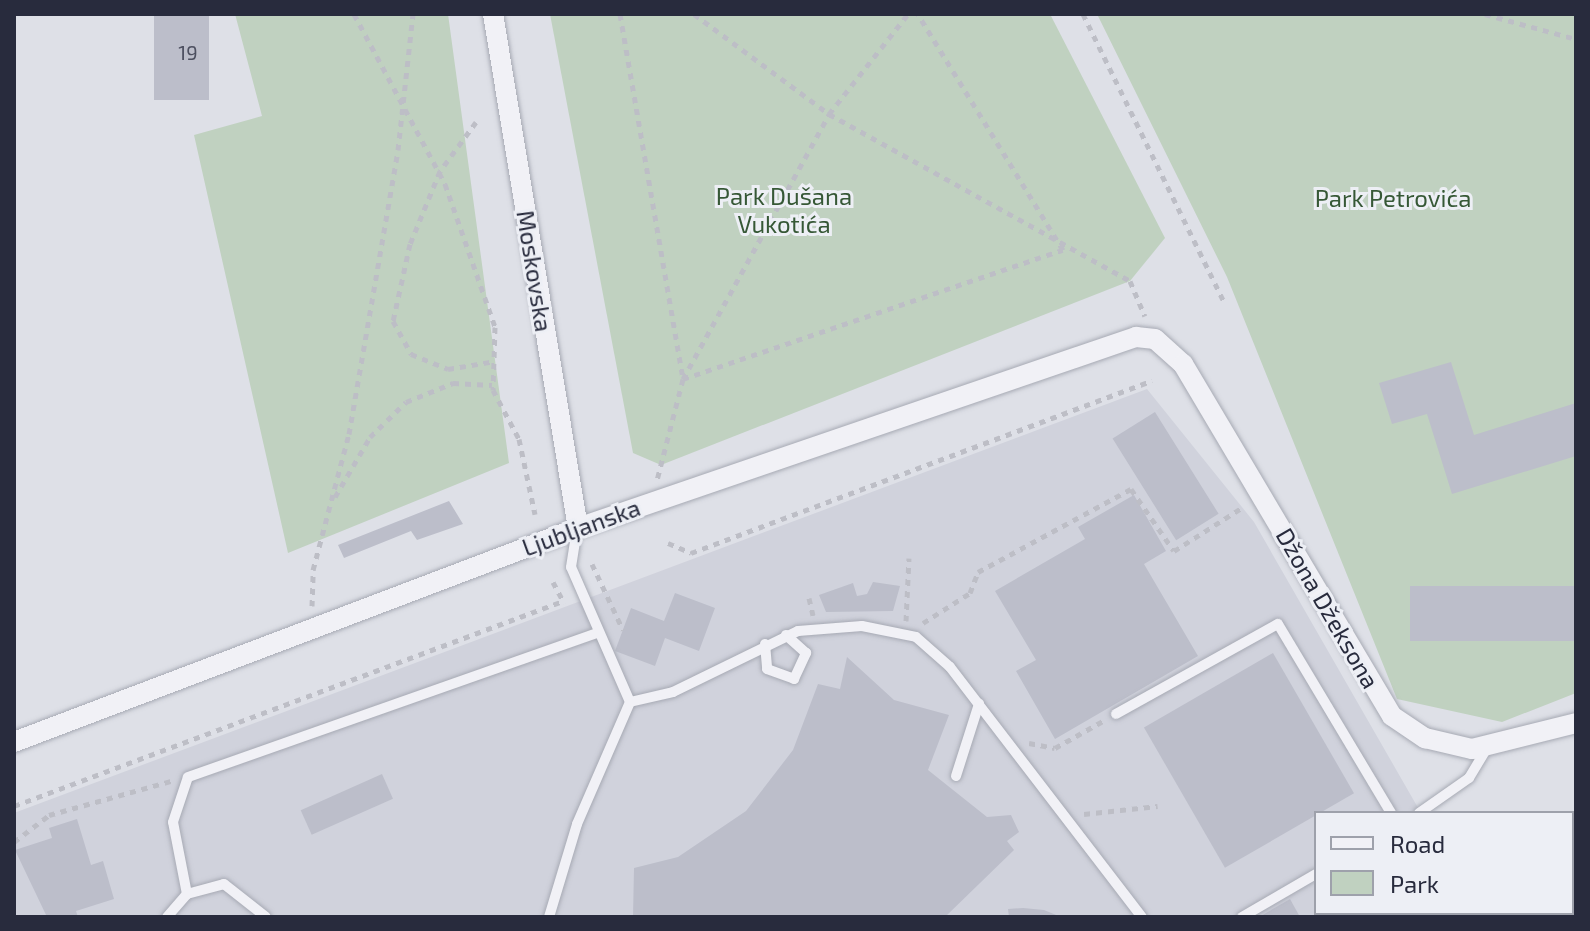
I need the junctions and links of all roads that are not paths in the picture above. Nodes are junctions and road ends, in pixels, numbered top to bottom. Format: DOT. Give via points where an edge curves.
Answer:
graph roads {
  1 [pos="493,14"];
  2 [pos="1155,339"];
  3 [pos="578,528"];
  4 [pos="598,633"];
  5 [pos="786,635"];
  6 [pos="765,644"];
  7 [pos="630,702"];
  8 [pos="979,704"];
  9 [pos="1116,714"];
  10 [pos="1576,723"];
  11 [pos="14,742"];
  12 [pos="1487,748"];
  13 [pos="956,776"];
  14 [pos="1390,811"];
  15 [pos="1422,811"];
  16 [pos="1314,875"];
  17 [pos="187,894"];
  18 [pos="167,917"];
  19 [pos="266,917"];
  20 [pos="549,917"];
  21 [pos="1142,917"];
  22 [pos="1242,917"];
  1 -- 3 [label="street, Moskovska"];
  2 -- 3 [label="street, Ljubljanska" via="1097,345"];
  2 -- 12 [label="street, Džona Džeksona" via="1183,364 1392,716 1447,746"];
  3 -- 4 [label="lane" via="571,567"];
  3 -- 11 [label="street, Ljubljanska"];
  4 -- 7 [label="lane"];
  4 -- 17 [label="lane" via="188,777 173,822"];
  5 -- 6 [label="lane"];
  5 -- 6 [label="lane" via="806,653 794,679 767,669"];
  5 -- 8 [label="lane" via="862,626 906,634 934,651"];
  6 -- 7 [label="lane" via="673,692"];
  7 -- 20 [label="lane" via="577,824"];
  8 -- 13 [label="lane"];
  8 -- 21 [label="lane" via="1069,815"];
  9 -- 14 [label="lane" via="1278,624"];
  10 -- 12 [label="street, Džona Džeksona"];
  12 -- 15 [label="lane" via="1469,778"];
  16 -- 22 [label="lane"];
  17 -- 18 [label="lane"];
  17 -- 19 [label="lane" via="224,884"];
}
